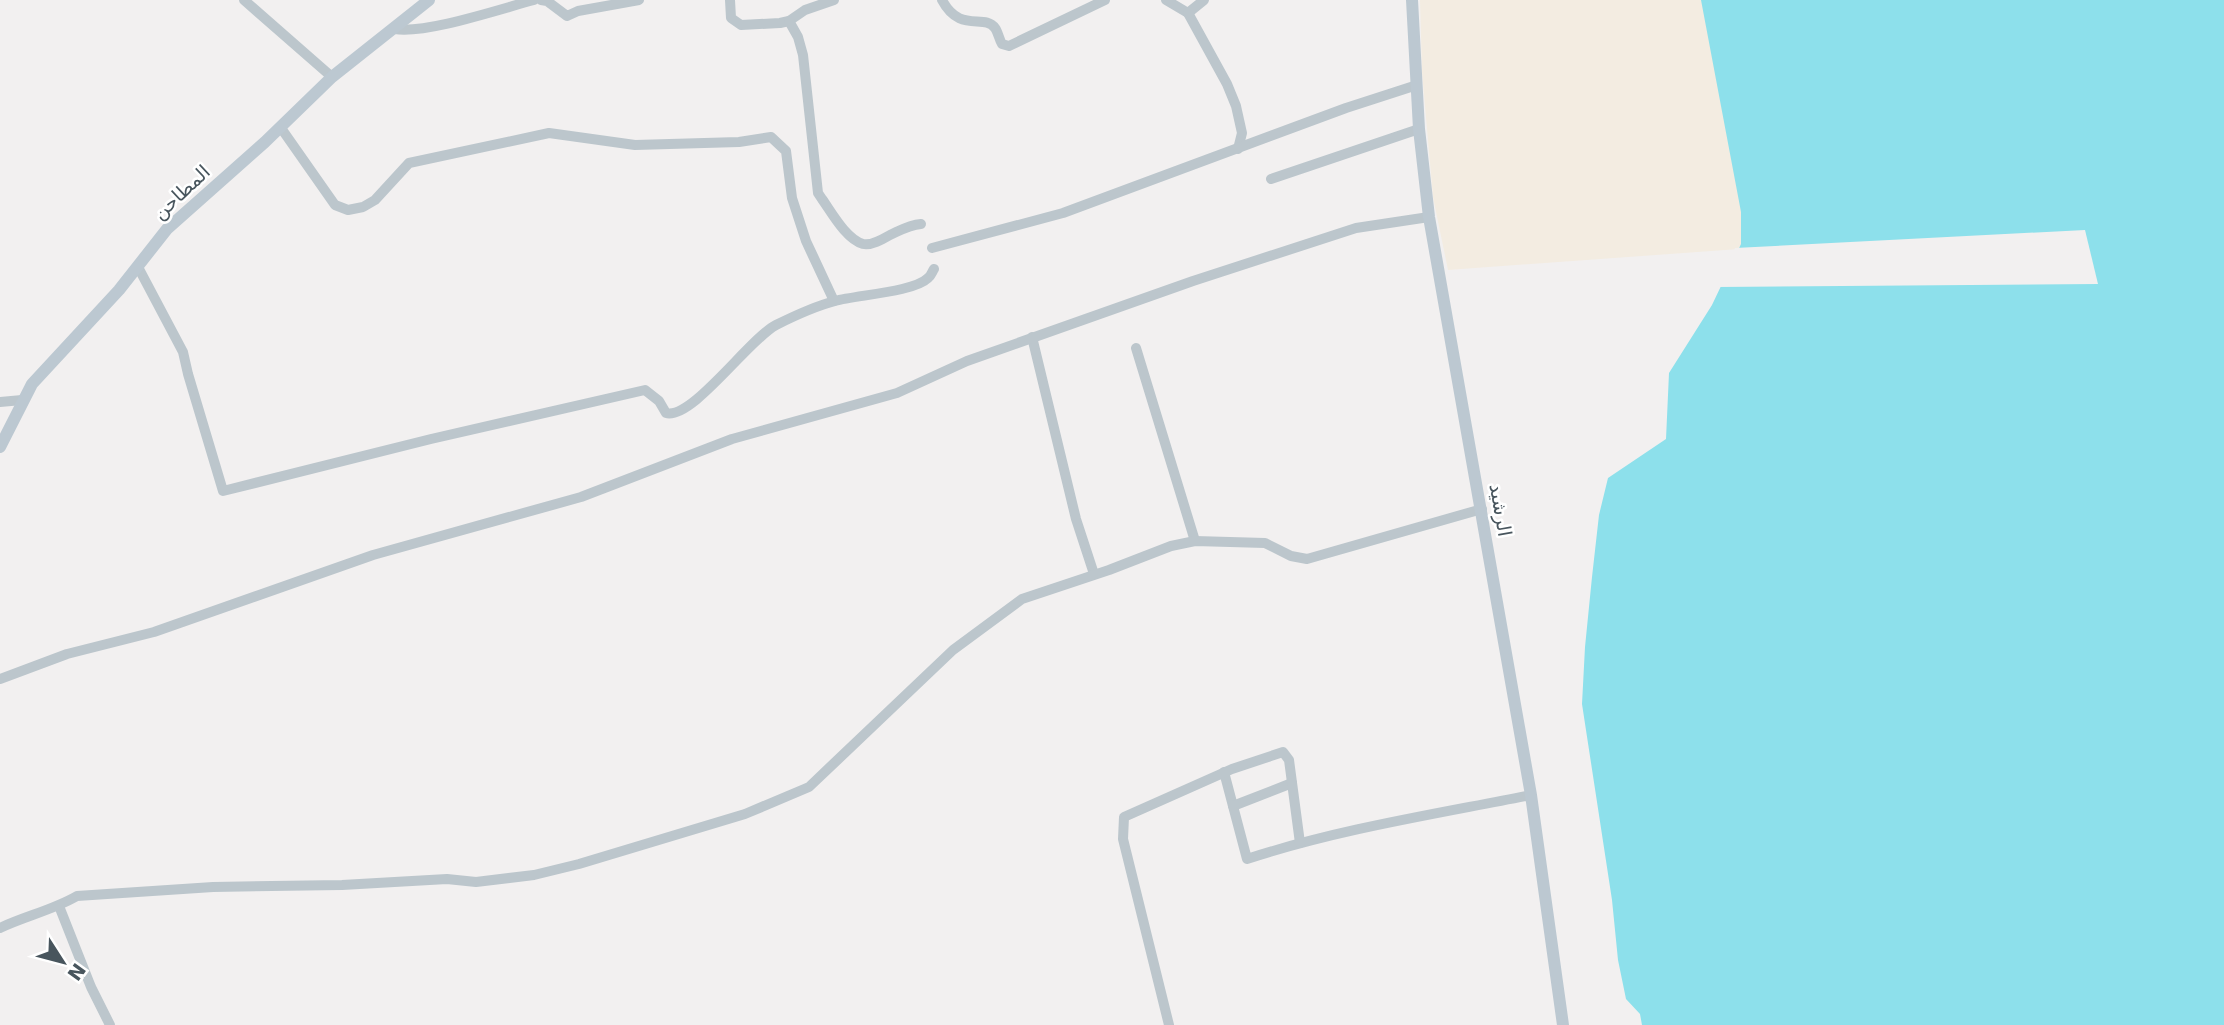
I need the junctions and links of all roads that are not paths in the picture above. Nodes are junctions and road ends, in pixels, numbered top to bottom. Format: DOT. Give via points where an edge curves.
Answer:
graph roads {
  1 [pos="244,0"];
  2 [pos="429,0"];
  3 [pos="534,0"];
  4 [pos="541,0"];
  5 [pos="639,0"];
  6 [pos="730,0"];
  7 [pos="834,0"];
  8 [pos="942,0"];
  9 [pos="1105,0"];
  10 [pos="1166,0"];
  11 [pos="1204,0"];
  12 [pos="1412,0"];
  13 [pos="1188,13"];
  14 [pos="789,21"];
  15 [pos="394,29"];
  16 [pos="332,77"];
  17 [pos="1417,85"];
  18 [pos="281,128"];
  19 [pos="1419,129"];
  20 [pos="1238,149"];
  21 [pos="1271,179"];
  22 [pos="1429,217"];
  23 [pos="921,225"];
  24 [pos="932,248"];
  25 [pos="138,268"];
  26 [pos="934,270"];
  27 [pos="834,301"];
  28 [pos="1032,337"];
  29 [pos="1136,348"];
  30 [pos="22,401"];
  31 [pos="0,402"];
  32 [pos="0,447"];
  33 [pos="1482,509"];
  34 [pos="1195,541"];
  35 [pos="1094,574"];
  36 [pos="0,679"];
  37 [pos="1224,772"];
  38 [pos="1292,783"];
  39 [pos="1531,795"];
  40 [pos="1233,806"];
  41 [pos="1300,843"];
  42 [pos="59,906"];
  43 [pos="0,928"];
  44 [pos="110,1025"];
  45 [pos="1169,1025"];
  46 [pos="1563,1025"];
  1 -- 16 [label="street"];
  2 -- 15 [label="main road, المطاحن"];
  3 -- 15 [label="street" via="438,25"];
  4 -- 5 [label="street" via="567,16"];
  6 -- 14 [label="street" via="731,18 740,25"];
  7 -- 14 [label="street"];
  8 -- 9 [label="street" via="961,20 993,25 1004,46"];
  10 -- 13 [label="street"];
  11 -- 13 [label="street"];
  12 -- 17 [label="main road, الرشيد"];
  13 -- 20 [label="street" via="1236,106 1242,133"];
  14 -- 23 [label="street" via="803,55 818,193 849,234 863,244"];
  15 -- 16 [label="main road, المطاحن"];
  16 -- 18 [label="main road, المطاحن"];
  17 -- 19 [label="main road, الرشيد"];
  17 -- 20 [label="street"];
  18 -- 25 [label="main road, المطاحن" via="167,229"];
  18 -- 27 [label="street" via="335,205 348,210 375,200 409,163 549,133 635,145 771,137 786,151 792,198 806,242"];
  19 -- 21 [label="street"];
  19 -- 22 [label="main road, الرشيد"];
  20 -- 24 [label="street" via="1063,213"];
  22 -- 28 [label="street" via="1356,228"];
  22 -- 33 [label="main road, الرشيد"];
  25 -- 27 [label="street" via="183,352 223,491 646,390 672,415 706,391 773,327"];
  25 -- 30 [label="main road, المطاحن" via="32,384"];
  26 -- 27 [label="street" via="927,280 909,287"];
  28 -- 35 [label="street"];
  28 -- 36 [label="street" via="897,393 732,439 581,497 373,555 153,632 68,654"];
  29 -- 34 [label="street"];
  30 -- 31 [label="street"];
  30 -- 32 [label="main road, المطاحن"];
  33 -- 34 [label="street" via="1307,559 1265,543"];
  33 -- 39 [label="main road, الرشيد"];
  34 -- 35 [label="street"];
  35 -- 42 [label="street" via="1022,599 953,650 809,787 745,814 534,875 476,882 447,879 213,887 77,896"];
  37 -- 38 [label="street" via="1283,752"];
  37 -- 40 [label="street"];
  37 -- 45 [label="street" via="1124,817 1123,839"];
  38 -- 40 [label="street"];
  38 -- 41 [label="street"];
  39 -- 41 [label="street"];
  39 -- 46 [label="main road, الرشيد"];
  40 -- 41 [label="street" via="1247,859"];
  42 -- 43 [label="street"];
  42 -- 44 [label="street"];
}
